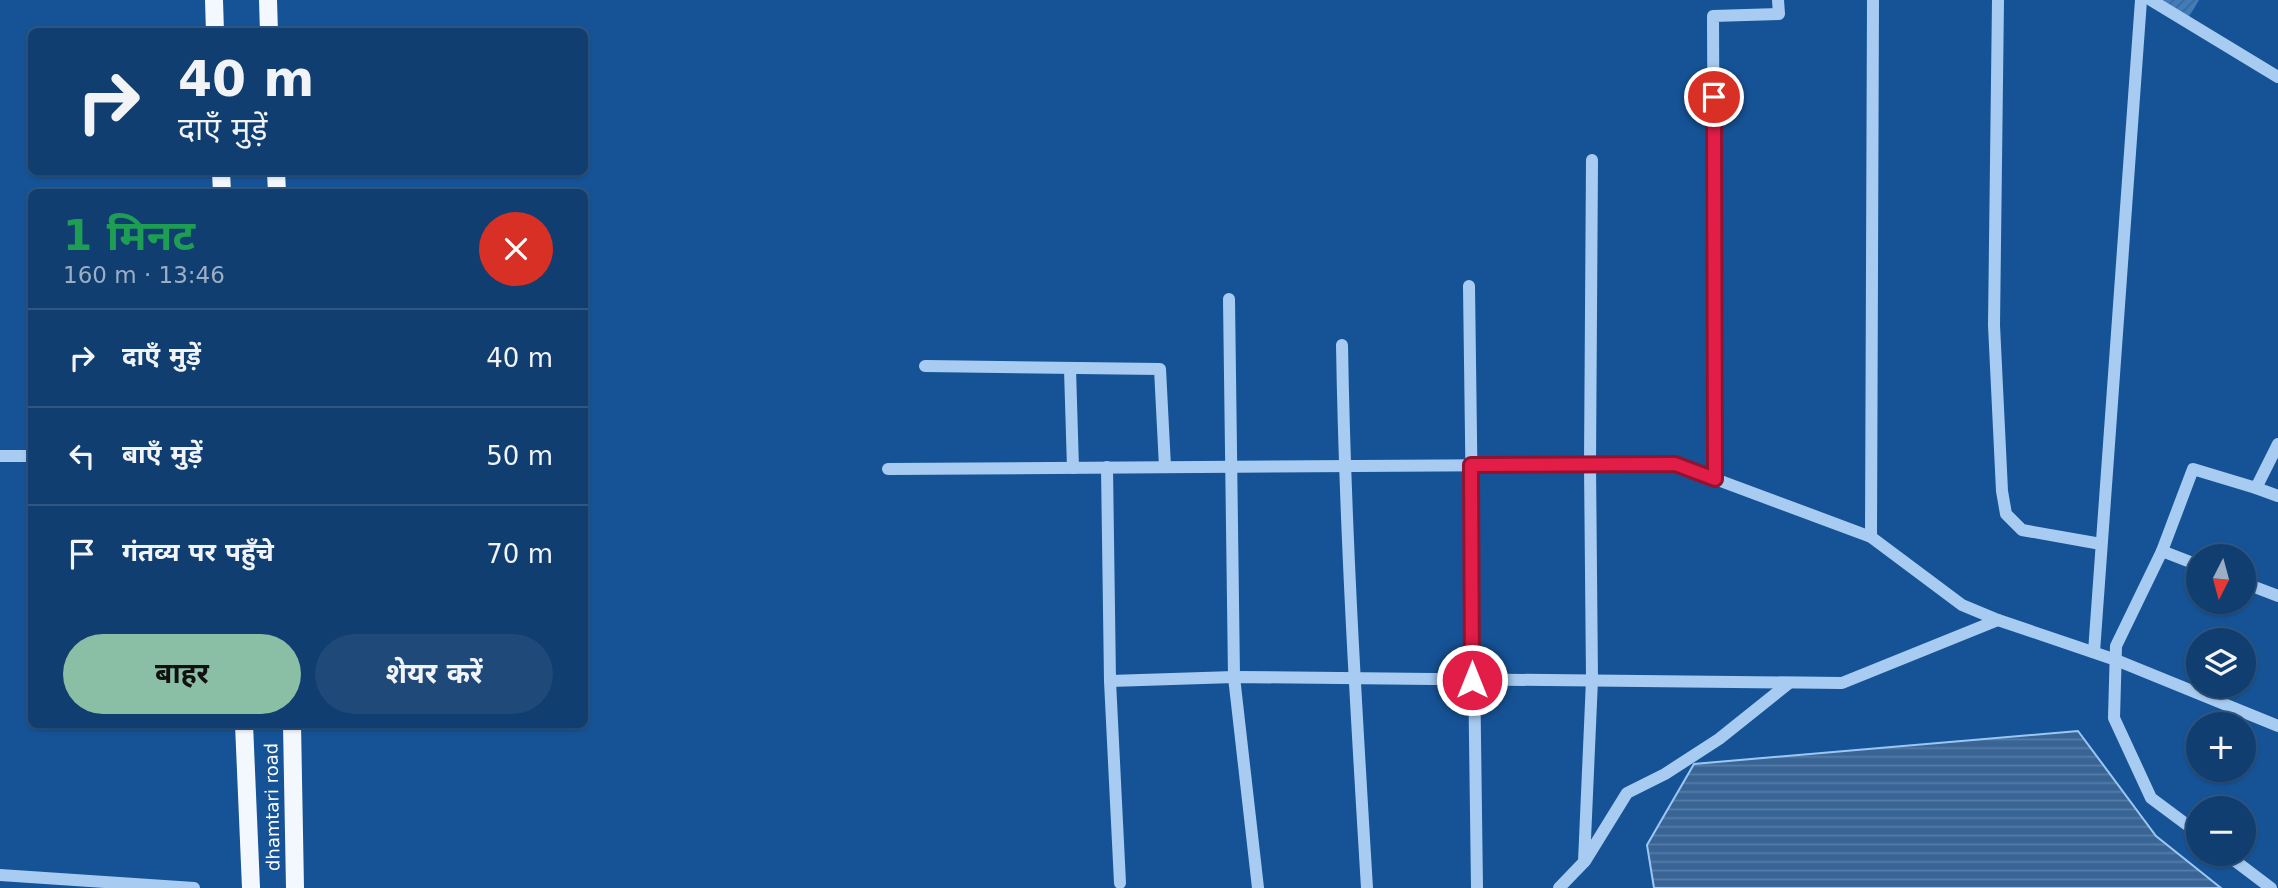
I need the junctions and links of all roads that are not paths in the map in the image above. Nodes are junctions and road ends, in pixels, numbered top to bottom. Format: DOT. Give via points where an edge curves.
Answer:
graph roads {
  1 [pos="214,0"];
  2 [pos="268,0"];
  3 [pos="1778,0"];
  4 [pos="1873,0"];
  5 [pos="1998,0"];
  6 [pos="2141,0"];
  7 [pos="2151,0"];
  8 [pos="215,28"];
  9 [pos="269,28"];
  10 [pos="2278,77"];
  11 [pos="1592,160"];
  12 [pos="1469,286"];
  13 [pos="1229,299"];
  14 [pos="1342,345"];
  15 [pos="925,366"];
  16 [pos="1070,369"];
  17 [pos="2278,444"];
  18 [pos="0,456"];
  19 [pos="28,456"];
  20 [pos="1590,464"];
  21 [pos="1471,465"];
  22 [pos="1344,466"];
  23 [pos="1107,467"];
  24 [pos="1165,467"];
  25 [pos="1231,467"];
  26 [pos="1073,468"];
  27 [pos="888,469"];
  28 [pos="1715,479"];
  29 [pos="2256,488"];
  30 [pos="2278,496"];
  31 [pos="1871,537"];
  32 [pos="2101,544"];
  33 [pos="2162,551"];
  34 [pos="2186,560"];
  35 [pos="2256,588"];
  36 [pos="2278,596"];
  37 [pos="1998,620"];
  38 [pos="2094,652"];
  39 [pos="2116,660"];
  40 [pos="1234,677"];
  41 [pos="1354,678"];
  42 [pos="1472,680"];
  43 [pos="1592,680"];
  44 [pos="1110,681"];
  45 [pos="1789,683"];
  46 [pos="2278,726"];
  47 [pos="244,728"];
  48 [pos="292,728"];
  49 [pos="2186,824"];
  50 [pos="1584,862"];
  51 [pos="2242,866"];
  52 [pos="0,875"];
  53 [pos="1120,883"];
  54 [pos="194,888"];
  55 [pos="251,888"];
  56 [pos="295,888"];
  57 [pos="1258,888"];
  58 [pos="1367,888"];
  59 [pos="1477,888"];
  60 [pos="1559,888"];
  61 [pos="2272,888"];
  1 -- 8 [label="main road"];
  2 -- 9 [label="main road"];
  3 -- 28 [label="street" via="1779,14 1713,16"];
  4 -- 31 [label="street"];
  5 -- 32 [label="street" via="1994,326 2002,491 2007,513 2022,530"];
  6 -- 32 [label="street"];
  7 -- 10 [label="street"];
  11 -- 20 [label="street"];
  12 -- 21 [label="street"];
  13 -- 25 [label="street"];
  14 -- 22 [label="street"];
  15 -- 16 [label="street"];
  16 -- 24 [label="street" via="1160,369"];
  16 -- 26 [label="street"];
  17 -- 29 [label="street"];
  18 -- 19 [label="street"];
  20 -- 21 [label="street"];
  20 -- 28 [label="street" via="1675,464"];
  20 -- 43 [label="street"];
  21 -- 22 [label="street"];
  21 -- 42 [label="street"];
  22 -- 25 [label="street"];
  22 -- 41 [label="street"];
  23 -- 24 [label="street"];
  23 -- 26 [label="street"];
  23 -- 44 [label="street"];
  24 -- 25 [label="street"];
  25 -- 40 [label="street"];
  26 -- 27 [label="street"];
  28 -- 31 [label="street"];
  29 -- 30 [label="street"];
  29 -- 33 [label="street" via="2193,469"];
  31 -- 37 [label="street" via="1962,605"];
  32 -- 38 [label="street"];
  33 -- 34 [label="street"];
  33 -- 39 [label="street" via="2116,646"];
  35 -- 36 [label="street"];
  37 -- 38 [label="street"];
  37 -- 45 [label="street" via="1842,683"];
  38 -- 39 [label="street"];
  39 -- 46 [label="street"];
  39 -- 49 [label="street" via="2115,718 2151,798"];
  40 -- 41 [label="street"];
  40 -- 44 [label="street"];
  40 -- 57 [label="street"];
  41 -- 42 [label="street"];
  41 -- 58 [label="street"];
  42 -- 43 [label="street"];
  42 -- 59 [label="street"];
  43 -- 45 [label="street"];
  43 -- 50 [label="street"];
  44 -- 53 [label="street"];
  45 -- 50 [label="street" via="1719,739 1627,793"];
  47 -- 55 [label="main road"];
  48 -- 56 [label="main road, dhamtari road"];
  50 -- 60 [label="street"];
  51 -- 61 [label="street"];
  52 -- 54 [label="street"];
}
